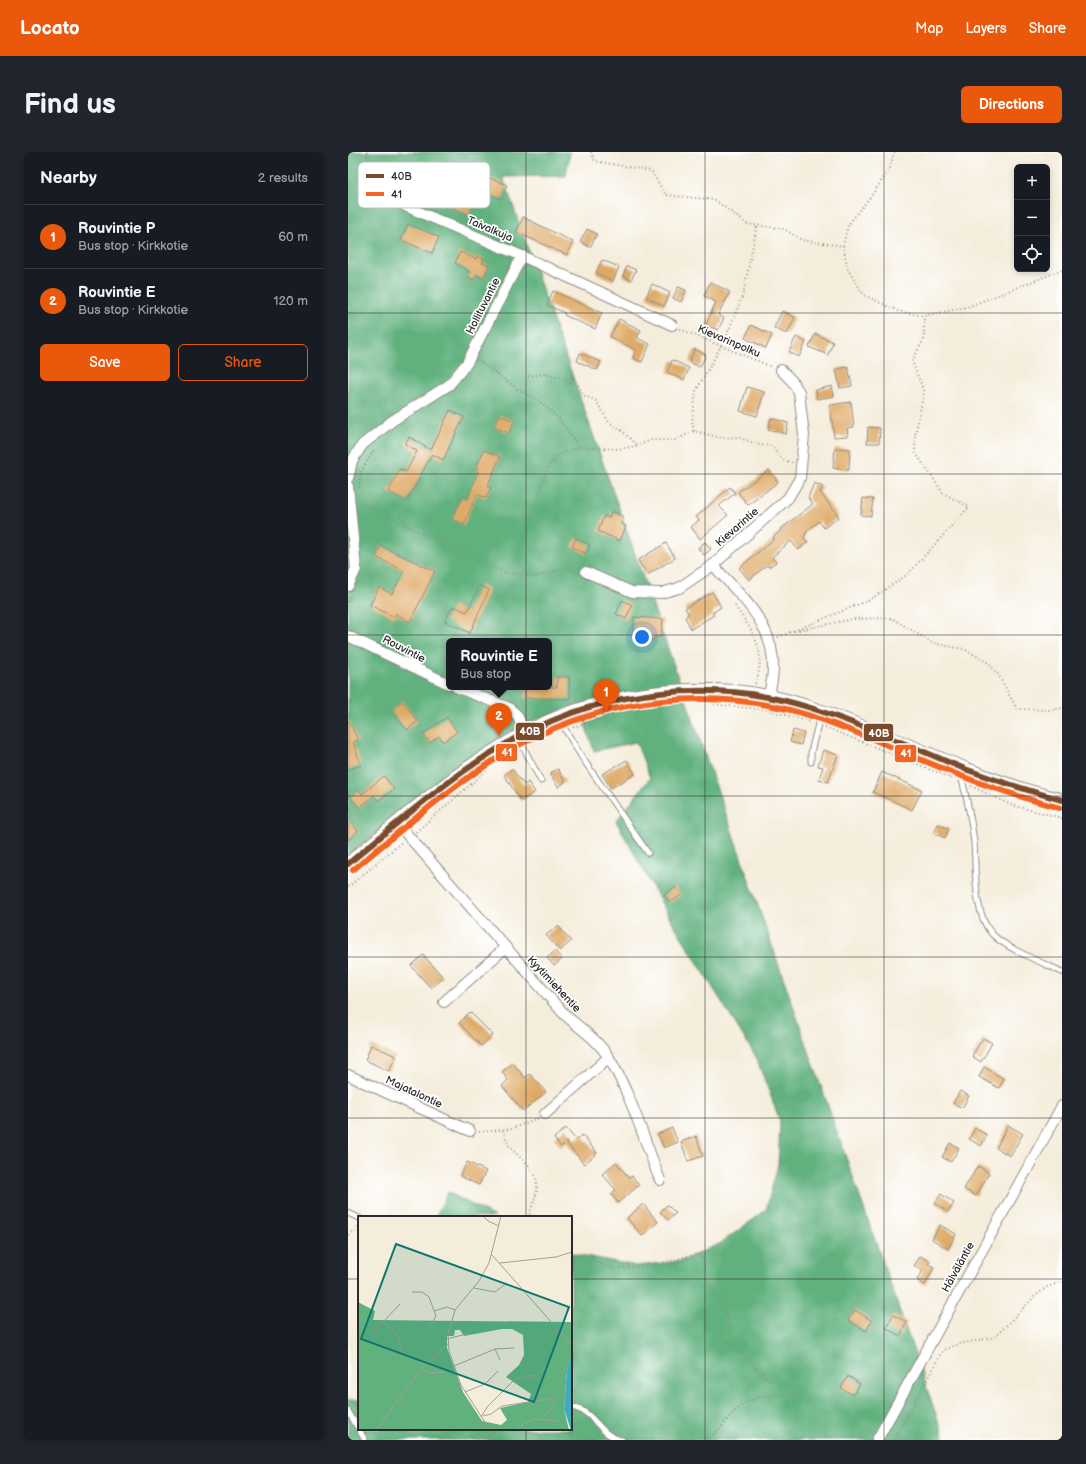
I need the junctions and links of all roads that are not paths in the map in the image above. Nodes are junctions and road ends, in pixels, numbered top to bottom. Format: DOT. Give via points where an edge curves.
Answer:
graph roads {
  1 [pos="410,208"];
  2 [pos="522,256"];
  3 [pos="672,325"];
  4 [pos="781,370"];
  5 [pos="348,478"];
  6 [pos="348,486"];
  7 [pos="713,564"];
  8 [pos="586,572"];
  9 [pos="349,590"];
  10 [pos="348,636"];
  11 [pos="446,683"];
  12 [pos="464,690"];
  13 [pos="768,697"];
  14 [pos="822,711"];
  15 [pos="562,724"];
  16 [pos="521,735"];
  17 [pos="811,762"];
  18 [pos="958,766"];
  19 [pos="541,781"];
  20 [pos="1062,800"];
  21 [pos="397,823"];
  22 [pos="648,853"];
  23 [pos="348,864"];
  24 [pos="505,948"];
  25 [pos="1062,972"];
  26 [pos="444,1002"];
  27 [pos="609,1057"];
  28 [pos="348,1074"];
  29 [pos="1062,1106"];
  30 [pos="545,1114"];
  31 [pos="470,1131"];
  32 [pos="660,1180"];
  33 [pos="348,1213"];
  34 [pos="358,1218"];
  35 [pos="572,1407"];
  36 [pos="348,1411"];
  37 [pos="358,1428"];
  38 [pos="359,1430"];
  39 [pos="365,1440"];
  40 [pos="622,1440"];
  41 [pos="877,1440"];
  1 -- 2 [label="street, Taivalkuja"];
  2 -- 3 [label="street"];
  2 -- 5 [label="street, Hollituvantie" via="467,363 449,385 392,421 362,445 352,461"];
  4 -- 7 [label="street, Kievarintie" via="792,380 799,392 804,435 800,478 788,498"];
  6 -- 9 [label="street" via="356,569"];
  7 -- 8 [label="street, Kievarintie" via="679,588 661,593 632,592"];
  7 -- 13 [label="street" via="758,615 770,641 774,678"];
  10 -- 11 [label="street, Rouvintie"];
  12 -- 16 [label="street" via="509,708 517,715"];
  13 -- 14 [label="street"];
  13 -- 15 [label="street" via="699,690 638,695 593,706"];
  14 -- 17 [label="lane" via="811,752"];
  14 -- 18 [label="street"];
  15 -- 16 [label="street"];
  15 -- 22 [label="lane"];
  16 -- 19 [label="lane"];
  16 -- 21 [label="street" via="478,761"];
  18 -- 20 [label="street"];
  18 -- 25 [label="lane" via="974,841 977,891 982,919 992,934 1013,949"];
  21 -- 23 [label="street"];
  21 -- 24 [label="street, Kyytimiehentie"];
  24 -- 26 [label="street"];
  24 -- 27 [label="street, Kyytimiehentie" via="564,1015 592,1038"];
  27 -- 30 [label="street"];
  27 -- 32 [label="street, Kyytimiehentie"];
  28 -- 31 [label="street, Majatalontie"];
  29 -- 41 [label="street, Hälväläntie"];
  33 -- 34 [label="lane"];
  35 -- 40 [label="lane" via="580,1408 594,1418 606,1434"];
  36 -- 37 [label="lane"];
  38 -- 39 [label="lane"];
}
